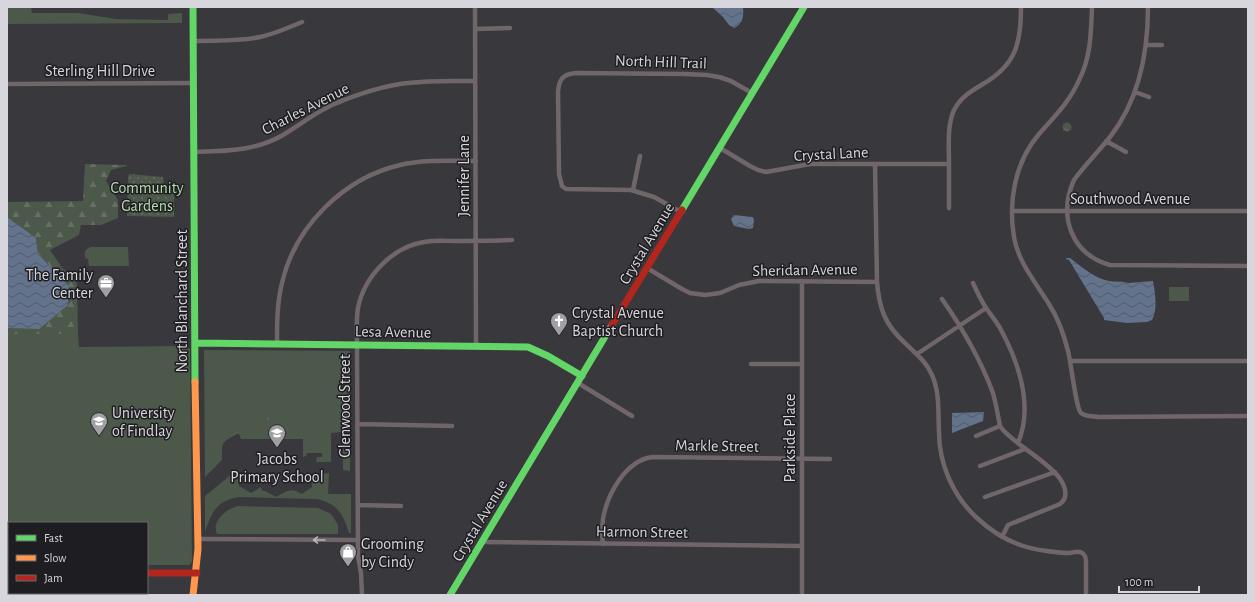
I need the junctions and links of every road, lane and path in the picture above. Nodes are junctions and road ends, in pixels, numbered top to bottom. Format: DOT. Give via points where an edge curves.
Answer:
graph roads {
  1 [pos="193,7"];
  2 [pos="475,7"];
  3 [pos="804,7"];
  4 [pos="1021,7"];
  5 [pos="1092,7"];
  6 [pos="1148,7"];
  7 [pos="302,22"];
  8 [pos="510,28"];
  9 [pos="475,29"];
  10 [pos="194,41"];
  11 [pos="1146,45"];
  12 [pos="1162,45"];
  13 [pos="475,81"];
  14 [pos="194,82"];
  15 [pos="7,84"];
  16 [pos="1135,92"];
  17 [pos="752,93"];
  18 [pos="1149,97"];
  19 [pos="1106,141"];
  20 [pos="720,148"];
  21 [pos="194,152"];
  22 [pos="1126,152"];
  23 [pos="640,156"];
  24 [pos="476,161"];
  25 [pos="875,164"];
  26 [pos="949,164"];
  27 [pos="634,190"];
  28 [pos="949,208"];
  29 [pos="1248,210"];
  30 [pos="1012,211"];
  31 [pos="1067,211"];
  32 [pos="681,212"];
  33 [pos="512,240"];
  34 [pos="476,241"];
  35 [pos="1248,266"];
  36 [pos="647,268"];
  37 [pos="802,281"];
  38 [pos="877,282"];
  39 [pos="972,284"];
  40 [pos="942,298"];
  41 [pos="986,308"];
  42 [pos="960,324"];
  43 [pos="195,343"];
  44 [pos="277,343"];
  45 [pos="357,344"];
  46 [pos="476,345"];
  47 [pos="917,354"];
  48 [pos="1071,361"];
  49 [pos="1248,361"];
  50 [pos="751,364"];
  51 [pos="802,364"];
  52 [pos="582,376"];
  53 [pos="578,383"];
  54 [pos="632,416"];
  55 [pos="1248,416"];
  56 [pos="358,424"];
  57 [pos="452,426"];
  58 [pos="1000,426"];
  59 [pos="976,436"];
  60 [pos="1018,443"];
  61 [pos="1025,450"];
  62 [pos="802,458"];
  63 [pos="830,459"];
  64 [pos="980,466"];
  65 [pos="1054,472"];
  66 [pos="985,497"];
  67 [pos="358,505"];
  68 [pos="401,506"];
  69 [pos="1002,537"];
  70 [pos="198,539"];
  71 [pos="358,540"];
  72 [pos="482,542"];
  73 [pos="602,544"];
  74 [pos="801,546"];
  75 [pos="148,572"];
  76 [pos="197,573"];
  77 [pos="194,595"];
  78 [pos="362,595"];
  79 [pos="450,595"];
  80 [pos="802,595"];
  81 [pos="1086,595"];
  1 -- 10 [label="street, North Blanchard Street"];
  2 -- 9 [label="street, Jennifer Lane"];
  3 -- 17 [label="street, Crystal Avenue"];
  4 -- 26 [label="street" via="1017,47 1009,62 1001,72 964,96 955,109 950,124"];
  5 -- 30 [label="street" via="1089,52 1083,73 1065,106 1038,135 1025,156 1015,182"];
  6 -- 11 [label="street"];
  7 -- 10 [label="street" via="259,38"];
  8 -- 9 [label="street"];
  9 -- 13 [label="street, Jennifer Lane"];
  10 -- 14 [label="street, North Blanchard Street"];
  11 -- 12 [label="street"];
  11 -- 16 [label="street"];
  13 -- 21 [label="street, Charles Avenue" via="409,83 373,90 331,105 283,135 258,146"];
  13 -- 24 [label="street, Jennifer Lane"];
  14 -- 15 [label="street, Sterling Hill Drive"];
  14 -- 21 [label="street, North Blanchard Street"];
  16 -- 18 [label="street"];
  16 -- 19 [label="street" via="1119,124"];
  17 -- 20 [label="street, Crystal Avenue"];
  17 -- 27 [label="street, North Hill Trail" via="731,81 707,75 596,72 564,75 560,80 558,92 559,174 562,186 566,189"];
  19 -- 22 [label="street"];
  19 -- 31 [label="street" via="1074,180"];
  20 -- 25 [label="street, Crystal Lane" via="750,166 766,172 810,164"];
  20 -- 32 [label="street, Crystal Avenue"];
  21 -- 43 [label="street, North Blanchard Street"];
  23 -- 27 [label="street"];
  24 -- 34 [label="street, Jennifer Lane"];
  24 -- 44 [label="street" via="417,162 385,169 354,184 328,204 301,237 287,266 279,297"];
  25 -- 26 [label="street, Crystal Lane"];
  25 -- 38 [label="street"];
  26 -- 28 [label="street"];
  27 -- 32 [label="street" via="654,197"];
  29 -- 31 [label="street, Southwood Avenue"];
  30 -- 31 [label="street, Southwood Avenue"];
  30 -- 48 [label="street" via="1016,246 1026,268 1057,319"];
  31 -- 35 [label="street" via="1070,228 1080,247 1102,263 1122,266"];
  32 -- 36 [label="street, Crystal Avenue"];
  33 -- 34 [label="street, Glenwood Street"];
  34 -- 45 [label="street, Glenwood Street" via="418,243 386,261 370,278 361,299 357,314"];
  34 -- 46 [label="street, Jennifer Lane"];
  36 -- 37 [label="street, Sheridan Avenue" via="682,289 705,295 759,281"];
  36 -- 52 [label="street, Crystal Avenue"];
  37 -- 38 [label="street, Sheridan Avenue"];
  37 -- 51 [label="street, Parkside Place"];
  38 -- 47 [label="street" via="878,296 886,321 895,334"];
  39 -- 41 [label="street"];
  40 -- 42 [label="street"];
  41 -- 42 [label="street"];
  41 -- 60 [label="street" via="1007,341 1023,383 1025,421"];
  42 -- 47 [label="street"];
  42 -- 58 [label="street" via="992,392"];
  43 -- 44 [label="street, Lesa Avenue"];
  43 -- 70 [label="street, North Blanchard Street"];
  44 -- 45 [label="street, Lesa Avenue"];
  45 -- 46 [label="street, Lesa Avenue"];
  45 -- 56 [label="street, Glenwood Street"];
  46 -- 52 [label="street, Lesa Avenue" via="532,348"];
  47 -- 69 [label="street" via="930,370 936,386 940,450 950,482 970,511"];
  48 -- 49 [label="street"];
  48 -- 55 [label="street" via="1078,410 1087,416"];
  50 -- 51 [label="street"];
  51 -- 62 [label="street, Parkside Place"];
  52 -- 53 [label="street, Crystal Avenue"];
  53 -- 54 [label="street"];
  53 -- 72 [label="street, Crystal Avenue"];
  56 -- 57 [label="street"];
  56 -- 67 [label="street, Glenwood Street"];
  58 -- 59 [label="street"];
  58 -- 60 [label="street"];
  60 -- 61 [label="street"];
  61 -- 64 [label="street"];
  61 -- 65 [label="street"];
  62 -- 63 [label="street, Markle Street"];
  62 -- 73 [label="street, Markle Street" via="652,457 636,462 618,482 609,500 604,514"];
  62 -- 74 [label="street, Parkside Place"];
  65 -- 66 [label="street"];
  65 -- 69 [label="street" via="1065,486 1064,501 1008,525"];
  67 -- 68 [label="street"];
  67 -- 71 [label="street, Glenwood Street"];
  69 -- 81 [label="street" via="1038,550 1084,554"];
  71 -- 70 [label="street, one-way"];
  70 -- 76 [label="street, North Blanchard Street"];
  71 -- 78 [label="street, Glenwood Street"];
  72 -- 73 [label="street, Harmon Street"];
  72 -- 79 [label="street, Crystal Avenue"];
  73 -- 74 [label="street, Harmon Street"];
  74 -- 80 [label="street, Parkside Place"];
  75 -- 76 [label="street"];
  76 -- 77 [label="street, North Blanchard Street"];
}
